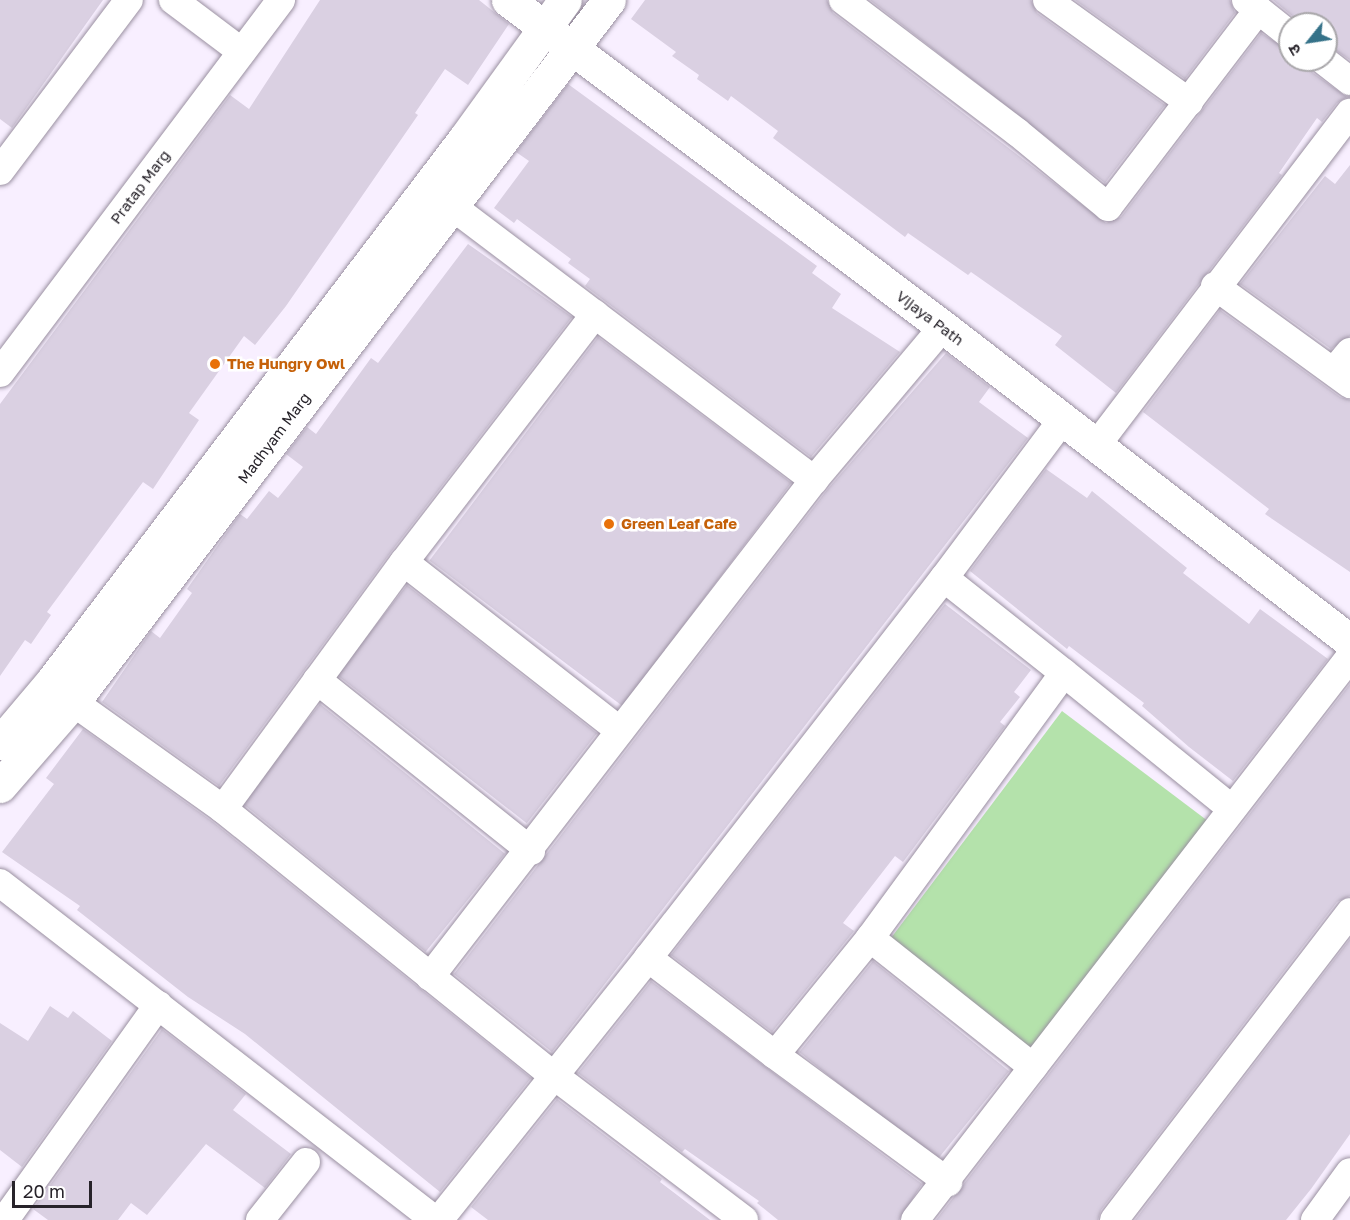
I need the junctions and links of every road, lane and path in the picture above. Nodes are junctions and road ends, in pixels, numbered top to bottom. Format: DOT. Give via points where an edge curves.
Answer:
graph roads {
  1 [pos="129,0"];
  2 [pos="173,0"];
  3 [pos="281,0"];
  4 [pos="508,0"];
  5 [pos="565,0"];
  6 [pos="609,0"];
  7 [pos="843,0"];
  8 [pos="1047,0"];
  9 [pos="1252,5"];
  10 [pos="1278,26"];
  11 [pos="543,28"];
  12 [pos="569,49"];
  13 [pos="242,52"];
  14 [pos="1338,72"];
  15 [pos="1350,81"];
  16 [pos="1189,102"];
  17 [pos="1350,113"];
  18 [pos="0,171"];
  19 [pos="453,207"];
  20 [pos="1215,286"];
  21 [pos="595,314"];
  22 [pos="943,327"];
  23 [pos="1345,369"];
  24 [pos="0,373"];
  25 [pos="1062,420"];
  26 [pos="1096,446"];
  27 [pos="814,480"];
  28 [pos="404,562"];
  29 [pos="944,578"];
  30 [pos="1350,640"];
  31 [pos="1350,657"];
  32 [pos="1064,673"];
  33 [pos="317,680"];
  34 [pos="73,702"];
  35 [pos="620,731"];
  36 [pos="0,743"];
  37 [pos="0,786"];
  38 [pos="222,809"];
  39 [pos="1232,809"];
  40 [pos="531,851"];
  41 [pos="0,883"];
  42 [pos="1350,912"];
  43 [pos="870,938"];
  44 [pos="648,958"];
  45 [pos="430,977"];
  46 [pos="158,1005"];
  47 [pos="775,1055"];
  48 [pos="1033,1067"];
  49 [pos="552,1074"];
  50 [pos="306,1162"];
  51 [pos="1350,1172"];
  52 [pos="948,1182"];
  53 [pos="8,1214"];
  54 [pos="260,1220"];
  55 [pos="437,1220"];
  56 [pos="744,1220"];
  57 [pos="915,1220"];
  58 [pos="1114,1220"];
  59 [pos="1315,1220"];
  1 -- 18 [label="street"];
  2 -- 13 [label="street"];
  3 -- 13 [label="street, Pratap Marg"];
  4 -- 11 [label="street, Vijaya Path"];
  5 -- 11 [label="street, Madhyam Marg"];
  6 -- 12 [label="street, Madhyam Marg"];
  7 -- 16 [label="street" via="1017,132 1108,207"];
  8 -- 16 [label="street"];
  9 -- 10 [label="street"];
  9 -- 16 [label="street"];
  11 -- 12 [label="street, Vijaya Path"];
  11 -- 36 [label="street, Madhyam Marg" via="465,138 205,481"];
  12 -- 19 [label="street, Madhyam Marg"];
  12 -- 22 [label="street, Vijaya Path"];
  13 -- 24 [label="street, Pratap Marg"];
  14 -- 15 [label="street"];
  17 -- 20 [label="street"];
  19 -- 21 [label="street"];
  19 -- 34 [label="street, Madhyam Marg"];
  20 -- 23 [label="street"];
  20 -- 26 [label="street"];
  21 -- 27 [label="street"];
  21 -- 28 [label="street"];
  22 -- 25 [label="street, Vijaya Path"];
  22 -- 27 [label="street"];
  25 -- 26 [label="street, Vijaya Path"];
  25 -- 29 [label="street"];
  26 -- 30 [label="street, Vijaya Path"];
  27 -- 35 [label="street"];
  28 -- 33 [label="street"];
  28 -- 35 [label="street"];
  29 -- 32 [label="street"];
  29 -- 44 [label="street"];
  31 -- 39 [label="street"];
  32 -- 39 [label="street"];
  32 -- 43 [label="street"];
  33 -- 38 [label="street"];
  33 -- 40 [label="street"];
  34 -- 37 [label="street, Madhyam Marg"];
  34 -- 38 [label="street"];
  35 -- 40 [label="street"];
  38 -- 45 [label="street"];
  39 -- 48 [label="street"];
  40 -- 45 [label="street"];
  41 -- 46 [label="street"];
  42 -- 58 [label="street"];
  43 -- 47 [label="street"];
  43 -- 48 [label="street"];
  44 -- 47 [label="street"];
  44 -- 49 [label="street"];
  45 -- 49 [label="street"];
  46 -- 53 [label="street"];
  46 -- 55 [label="street"];
  47 -- 52 [label="street"];
  48 -- 52 [label="street"];
  49 -- 55 [label="street"];
  49 -- 56 [label="street"];
  50 -- 54 [label="street"];
  51 -- 59 [label="street"];
  52 -- 57 [label="street"];
}
